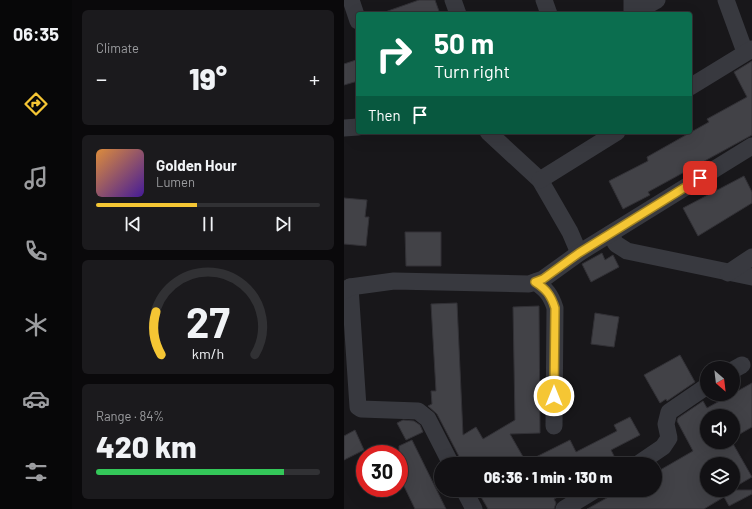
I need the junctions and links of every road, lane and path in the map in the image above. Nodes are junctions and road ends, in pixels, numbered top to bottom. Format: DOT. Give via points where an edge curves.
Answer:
graph roads {
  1 [pos="351,0"];
  2 [pos="453,0"];
  3 [pos="544,0"];
  4 [pos="632,0"];
  5 [pos="657,0"];
  6 [pos="726,0"];
  7 [pos="457,12"];
  8 [pos="547,12"];
  9 [pos="632,12"];
  10 [pos="636,12"];
  11 [pos="356,15"];
  12 [pos="749,51"];
  13 [pos="692,86"];
  14 [pos="356,127"];
  15 [pos="344,128"];
  16 [pos="490,134"];
  17 [pos="614,134"];
  18 [pos="752,146"];
  19 [pos="540,180"];
  20 [pos="610,234"];
  21 [pos="579,253"];
  22 [pos="752,257"];
  23 [pos="728,272"];
  24 [pos="752,277"];
  25 [pos="539,280"];
  26 [pos="347,289"];
  27 [pos="700,391"];
  28 [pos="554,426"];
  29 [pos="447,457"];
  30 [pos="648,457"];
  31 [pos="468,497"];
  32 [pos="584,497"];
  33 [pos="474,509"];
  34 [pos="564,509"];
  1 -- 11 [label="street"];
  2 -- 7 [label="street"];
  3 -- 8 [label="street"];
  4 -- 9 [label="street"];
  5 -- 10 [label="street"];
  6 -- 12 [label="street"];
  12 -- 13 [label="street"];
  14 -- 15 [label="street"];
  16 -- 19 [label="street"];
  17 -- 19 [label="street"];
  18 -- 20 [label="street"];
  19 -- 21 [label="street"];
  20 -- 21 [label="street"];
  20 -- 23 [label="street" via="616,244 627,251"];
  21 -- 25 [label="street"];
  22 -- 23 [label="street"];
  23 -- 24 [label="street"];
  25 -- 26 [label="street" via="529,284 394,281"];
  25 -- 28 [label="street" via="551,296 555,308"];
  26 -- 29 [label="street" via="358,407 418,411 428,419"];
  27 -- 30 [label="street" via="669,412 666,424 669,438 663,447"];
  31 -- 33 [label="street"];
  32 -- 34 [label="street"];
}
